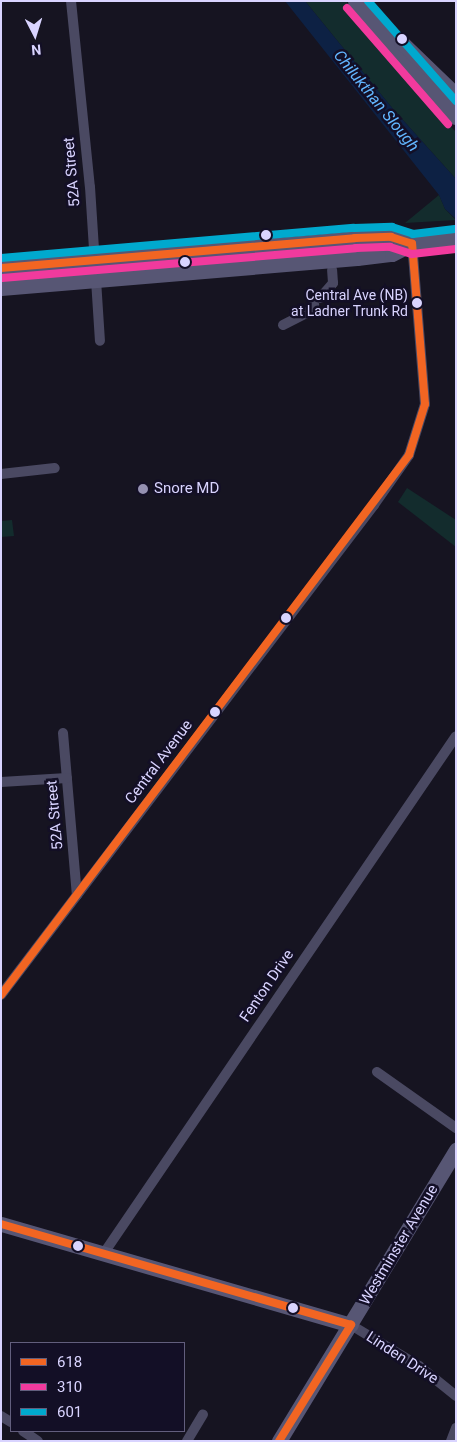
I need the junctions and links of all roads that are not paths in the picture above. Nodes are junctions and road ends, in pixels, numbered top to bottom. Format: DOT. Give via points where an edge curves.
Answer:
graph roads {
  1 [pos="71,1"];
  2 [pos="357,1"];
  3 [pos="456,95"];
  4 [pos="456,117"];
  5 [pos="456,239"];
  6 [pos="412,244"];
  7 [pos="93,261"];
  8 [pos="1,268"];
  9 [pos="332,270"];
  10 [pos="95,280"];
  11 [pos="1,288"];
  12 [pos="282,325"];
  13 [pos="100,341"];
  14 [pos="55,468"];
  15 [pos="1,474"];
  16 [pos="63,733"];
  17 [pos="456,736"];
  18 [pos="66,778"];
  19 [pos="1,782"];
  20 [pos="77,895"];
  21 [pos="1,995"];
  22 [pos="377,1072"];
  23 [pos="456,1128"];
  24 [pos="456,1150"];
  25 [pos="1,1224"];
  26 [pos="104,1253"];
  27 [pos="351,1324"];
  28 [pos="456,1396"];
  29 [pos="203,1414"];
  30 [pos="456,1428"];
  31 [pos="25,1432"];
  32 [pos="37,1437"];
  33 [pos="187,1441"];
  34 [pos="280,1441"];
  35 [pos="451,1441"];
  1 -- 7 [label="street, 52A Street" via="90,188"];
  2 -- 3 [label="main road"];
  2 -- 4 [label="main road"];
  5 -- 6 [label="main road"];
  6 -- 7 [label="main road" via="391,237 355,238"];
  6 -- 10 [label="main road" via="392,254 357,258"];
  6 -- 20 [label="street, Central Avenue" via="425,373 425,404 409,454 374,506"];
  7 -- 8 [label="main road"];
  7 -- 10 [label="street, 52A Street"];
  9 -- 12 [label="street" via="333,284 306,313"];
  10 -- 11 [label="main road"];
  10 -- 13 [label="street, 52A Street"];
  14 -- 15 [label="street"];
  16 -- 18 [label="street, 52A Street"];
  17 -- 26 [label="street, Fenton Drive"];
  18 -- 19 [label="street"];
  18 -- 20 [label="street, 52A Street"];
  20 -- 21 [label="street, Central Avenue"];
  22 -- 23 [label="street"];
  24 -- 27 [label="main road, Westminster Avenue"];
  25 -- 26 [label="main road, Linden Drive"];
  26 -- 27 [label="main road, Linden Drive"];
  27 -- 28 [label="street, Linden Drive" via="419,1366"];
  27 -- 34 [label="main road, Westminster Avenue"];
  29 -- 33 [label="street"];
  30 -- 35 [label="street"];
  31 -- 32 [label="street"];
}
